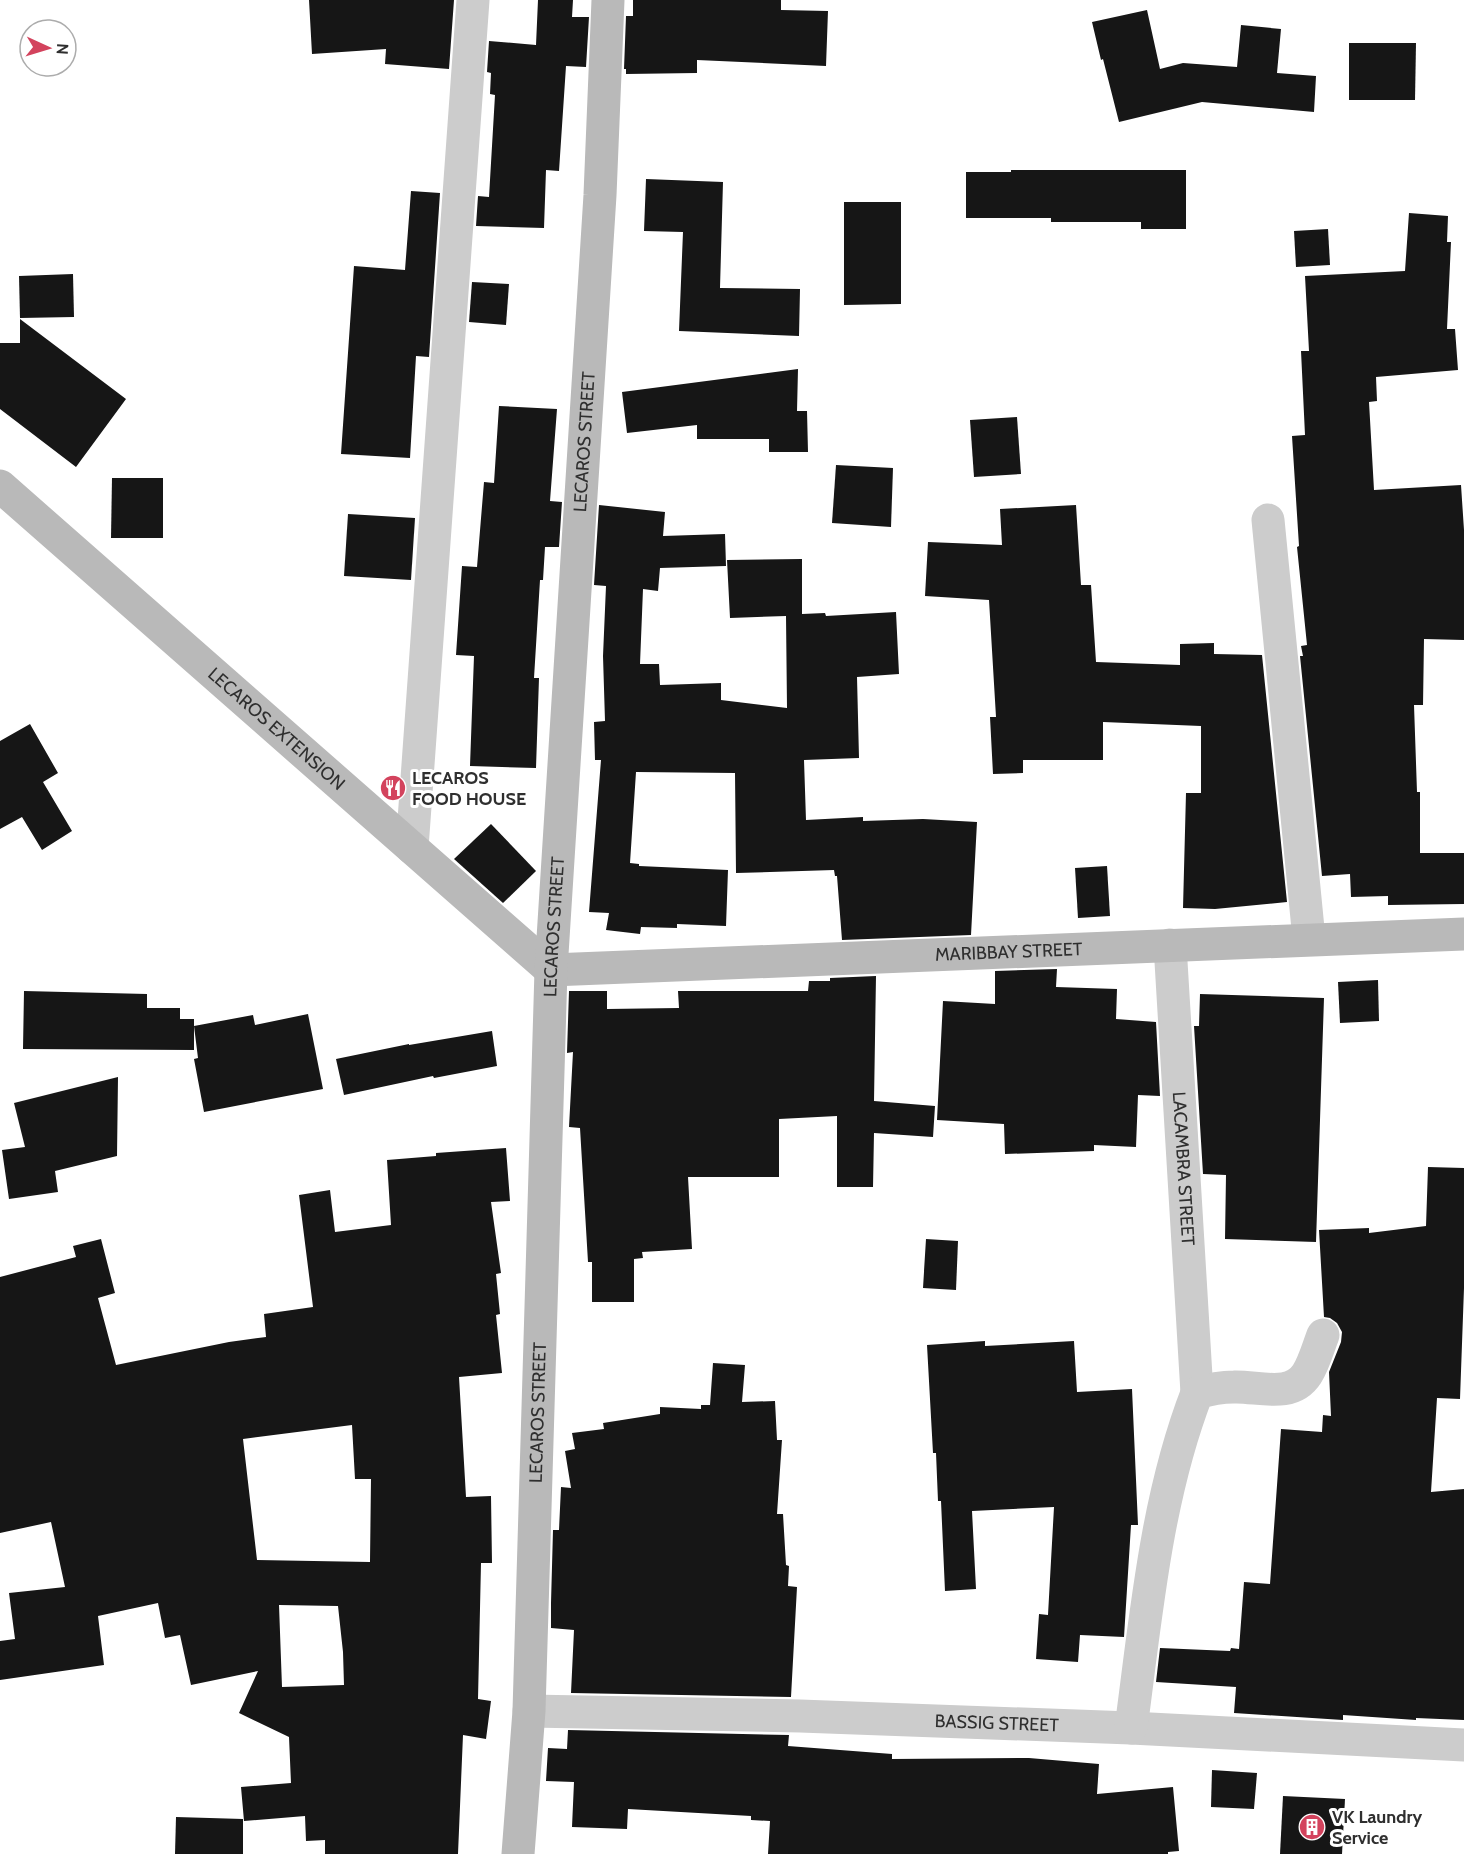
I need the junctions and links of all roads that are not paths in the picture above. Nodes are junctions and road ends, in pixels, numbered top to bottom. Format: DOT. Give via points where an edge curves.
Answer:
graph roads {
  1 [pos="473,0"];
  2 [pos="608,0"];
  3 [pos="0,486"];
  4 [pos="1268,520"];
  5 [pos="412,848"];
  6 [pos="1464,934"];
  7 [pos="1309,939"];
  8 [pos="1170,945"];
  9 [pos="551,970"];
  10 [pos="1323,1335"];
  11 [pos="1197,1393"];
  12 [pos="529,1711"];
  13 [pos="1131,1728"];
  14 [pos="1464,1745"];
  15 [pos="518,1854"];
  1 -- 5 [label="street"];
  2 -- 9 [label="street, LECAROS STREET" via="600,195"];
  3 -- 5 [label="street, LECAROS EXTENSION"];
  4 -- 7 [label="street"];
  5 -- 9 [label="street, LECAROS EXTENSION"];
  6 -- 7 [label="street, MARIBBAY STREET"];
  7 -- 8 [label="street, MARIBBAY STREET"];
  8 -- 9 [label="street, MARIBBAY STREET"];
  8 -- 11 [label="street, LACAMBRA STREET"];
  9 -- 12 [label="street, LECAROS STREET"];
  10 -- 11 [label="street" via="1307,1374 1295,1387 1214,1388"];
  11 -- 13 [label="street, LACAMBRA STREET" via="1170,1476"];
  12 -- 13 [label="street, BASSIG STREET"];
  12 -- 15 [label="street, LECAROS STREET"];
  13 -- 14 [label="street, BASSIG STREET"];
}
